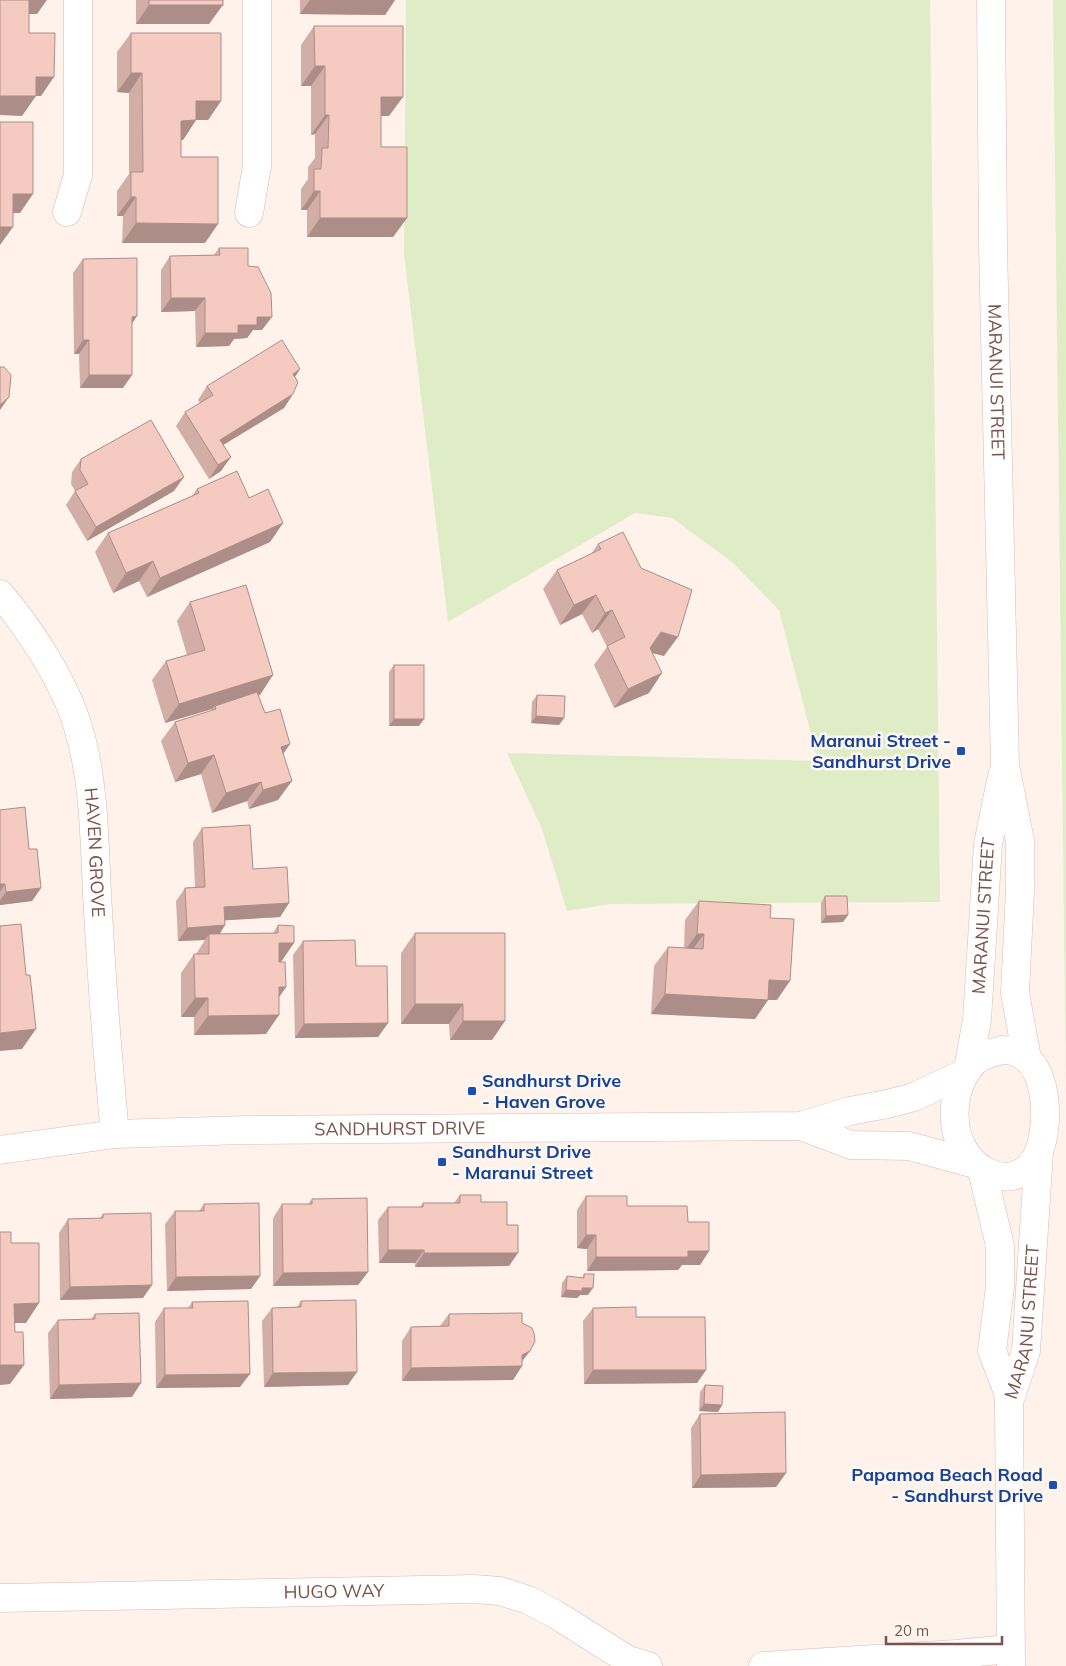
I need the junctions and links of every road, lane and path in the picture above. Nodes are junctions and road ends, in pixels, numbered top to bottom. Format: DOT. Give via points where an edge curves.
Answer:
graph roads {
  1 [pos="78,0"];
  2 [pos="257,0"];
  3 [pos="991,0"];
  4 [pos="67,212"];
  5 [pos="250,213"];
  6 [pos="0,594"];
  7 [pos="1005,765"];
  8 [pos="1027,1059"];
  9 [pos="967,1071"];
  10 [pos="800,1126"];
  11 [pos="115,1134"];
  12 [pos="0,1150"];
  13 [pos="1039,1152"];
  14 [pos="978,1167"];
  15 [pos="1009,1402"];
  16 [pos="0,1598"];
  17 [pos="1010,1658"];
  18 [pos="648,1666"];
  19 [pos="763,1666"];
  1 -- 4 [label="main road" via="78,175"];
  2 -- 5 [label="main road" via="257,166"];
  3 -- 7 [label="main road, MARANUI STREET"];
  6 -- 11 [label="main road, HAVEN GROVE" via="20,617 65,695 86,757"];
  7 -- 8 [label="main road, MARANUI STREET" via="1020,841 1015,993"];
  7 -- 9 [label="main road, MARANUI STREET" via="988,844 977,1020"];
  8 -- 9 [label="main road" via="1013,1051 1001,1050 978,1059"];
  8 -- 13 [label="main road" via="1036,1070 1045,1104 1044,1136"];
  9 -- 10 [label="main road, SANDHURST DRIVE" via="914,1097"];
  9 -- 14 [label="main road" via="958,1090 956,1123 966,1154"];
  10 -- 11 [label="main road, SANDHURST DRIVE"];
  10 -- 14 [label="main road, SANDHURST DRIVE" via="851,1145 908,1146"];
  11 -- 12 [label="main road, SANDHURST DRIVE"];
  13 -- 14 [label="main road" via="1027,1168 1009,1177 990,1175"];
  13 -- 15 [label="main road, MARANUI STREET" via="1026,1351"];
  14 -- 15 [label="main road, MARANUI STREET" via="1000,1246 1000,1286 992,1351"];
  15 -- 17 [label="main road"];
  16 -- 18 [label="main road, HUGO WAY" via="464,1589 500,1591 528,1600 628,1660"];
  17 -- 19 [label="main road" via="956,1654"];
}
